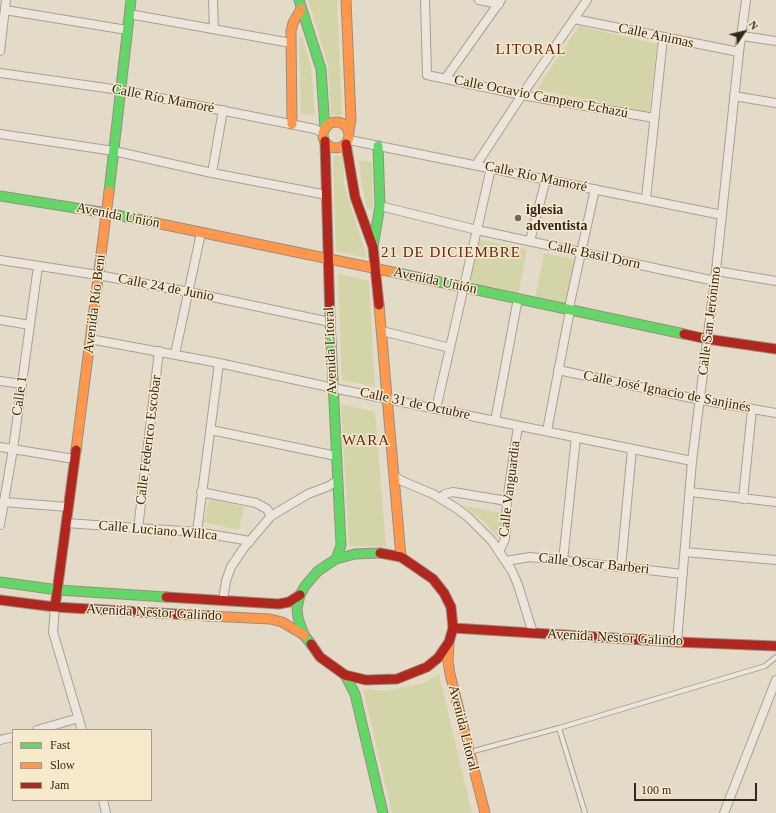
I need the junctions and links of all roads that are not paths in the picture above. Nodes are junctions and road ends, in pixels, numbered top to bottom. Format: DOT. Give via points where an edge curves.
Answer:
graph roads {
  1 [pos="6,0"];
  2 [pos="131,0"];
  3 [pos="213,0"];
  4 [pos="346,0"];
  5 [pos="425,0"];
  6 [pos="479,0"];
  7 [pos="587,0"];
  8 [pos="746,0"];
  9 [pos="500,2"];
  10 [pos="300,5"];
  11 [pos="5,10"];
  12 [pos="129,14"];
  13 [pos="574,19"];
  14 [pos="214,29"];
  15 [pos="128,30"];
  16 [pos="742,36"];
  17 [pos="662,38"];
  18 [pos="776,41"];
  19 [pos="291,42"];
  20 [pos="0,51"];
  21 [pos="739,52"];
  22 [pos="0,73"];
  23 [pos="445,79"];
  24 [pos="120,90"];
  25 [pos="522,95"];
  26 [pos="734,96"];
  27 [pos="776,103"];
  28 [pos="223,110"];
  29 [pos="654,118"];
  30 [pos="292,124"];
  31 [pos="0,134"];
  32 [pos="324,135"];
  33 [pos="348,138"];
  34 [pos="378,146"];
  35 [pos="114,152"];
  36 [pos="476,165"];
  37 [pos="491,168"];
  38 [pos="212,173"];
  39 [pos="546,179"];
  40 [pos="595,189"];
  41 [pos="327,195"];
  42 [pos="0,196"];
  43 [pos="646,199"];
  44 [pos="380,206"];
  45 [pos="106,213"];
  46 [pos="722,215"];
  47 [pos="477,230"];
  48 [pos="201,233"];
  49 [pos="530,242"];
  50 [pos="373,247"];
  51 [pos="581,252"];
  52 [pos="329,259"];
  53 [pos="0,260"];
  54 [pos="38,266"];
  55 [pos="376,269"];
  56 [pos="716,271"];
  57 [pos="98,275"];
  58 [pos="714,281"];
  59 [pos="776,281"];
  60 [pos="464,287"];
  61 [pos="189,292"];
  62 [pos="518,298"];
  63 [pos="570,310"];
  64 [pos="0,320"];
  65 [pos="330,322"];
  66 [pos="30,325"];
  67 [pos="382,330"];
  68 [pos="90,339"];
  69 [pos="707,339"];
  70 [pos="450,348"];
  71 [pos="776,349"];
  72 [pos="159,352"];
  73 [pos="175,354"];
  74 [pos="219,363"];
  75 [pos="558,370"];
  76 [pos="0,381"];
  77 [pos="22,384"];
  78 [pos="333,388"];
  79 [pos="387,398"];
  80 [pos="701,400"];
  81 [pos="436,409"];
  82 [pos="752,409"];
  83 [pos="776,413"];
  84 [pos="495,421"];
  85 [pos="518,426"];
  86 [pos="211,430"];
  87 [pos="547,431"];
  88 [pos="576,437"];
  89 [pos="0,447"];
  90 [pos="13,449"];
  91 [pos="632,449"];
  92 [pos="336,456"];
  93 [pos="74,459"];
  94 [pos="692,461"];
  95 [pos="394,476"];
  96 [pos="338,480"];
  97 [pos="201,492"];
  98 [pos="690,492"];
  99 [pos="440,498"];
  100 [pos="743,499"];
  101 [pos="508,500"];
  102 [pos="4,502"];
  103 [pos="776,502"];
  104 [pos="68,507"];
  105 [pos="271,516"];
  106 [pos="0,522"];
  107 [pos="66,523"];
  108 [pos="138,529"];
  109 [pos="197,532"];
  110 [pos="250,541"];
  111 [pos="499,552"];
  112 [pos="685,552"];
  113 [pos="401,557"];
  114 [pos="336,559"];
  115 [pos="776,560"];
  116 [pos="506,561"];
  117 [pos="563,561"];
  118 [pos="621,567"];
  119 [pos="683,574"];
  120 [pos="0,582"];
  121 [pos="58,590"];
  122 [pos="300,595"];
  123 [pos="0,600"];
  124 [pos="223,600"];
  125 [pos="55,607"];
  126 [pos="453,628"];
  127 [pos="533,633"];
  128 [pos="304,635"];
  129 [pos="449,642"];
  130 [pos="677,642"];
  131 [pos="776,646"];
  132 [pos="776,657"];
  133 [pos="345,675"];
  134 [pos="776,680"];
  135 [pos="79,718"];
  136 [pos="559,728"];
  137 [pos="40,729"];
  138 [pos="82,729"];
  139 [pos="12,737"];
  140 [pos="0,740"];
  141 [pos="470,752"];
  142 [pos="103,801"];
  143 [pos="106,813"];
  144 [pos="383,813"];
  145 [pos="485,813"];
  146 [pos="585,813"];
  147 [pos="724,813"];
  1 -- 11 [label="street"];
  2 -- 12 [label="main road, Avenida Río Beni"];
  3 -- 14 [label="street"];
  4 -- 33 [label="main road" via="351,119"];
  5 -- 23 [label="street, Calle Octavio Campero Echazú" via="427,75"];
  6 -- 9 [label="street"];
  7 -- 13 [label="street"];
  8 -- 16 [label="street, Calle San Jerónimo"];
  9 -- 23 [label="street"];
  10 -- 19 [label="main road" via="291,31"];
  10 -- 32 [label="main road, Avenida Litoral" via="321,69"];
  11 -- 15 [label="street"];
  11 -- 20 [label="street"];
  12 -- 14 [label="street"];
  12 -- 15 [label="main road, Avenida Río Beni"];
  13 -- 17 [label="street, Calle Animas"];
  13 -- 25 [label="street"];
  14 -- 19 [label="street"];
  15 -- 24 [label="main road, Avenida Río Beni"];
  16 -- 18 [label="street"];
  16 -- 21 [label="street, Calle San Jerónimo"];
  17 -- 21 [label="street, Calle Animas"];
  17 -- 29 [label="street"];
  19 -- 30 [label="main road"];
  21 -- 26 [label="street, Calle San Jerónimo"];
  22 -- 24 [label="street, Calle Río Mamoré"];
  23 -- 25 [label="street, Calle Octavio Campero Echazú"];
  24 -- 28 [label="street, Calle Río Mamoré"];
  24 -- 35 [label="main road, Avenida Río Beni"];
  25 -- 29 [label="street, Calle Octavio Campero Echazú"];
  25 -- 36 [label="street"];
  26 -- 27 [label="street"];
  26 -- 46 [label="street, Calle San Jerónimo"];
  28 -- 30 [label="street, Calle Río Mamoré"];
  28 -- 38 [label="street"];
  29 -- 43 [label="street"];
  30 -- 32 [label="street, Calle Río Mamoré" via="315,129"];
  31 -- 35 [label="street"];
  32 -- 33 [label="main road" via="327,145 335,149 340,148"];
  32 -- 33 [label="main road" via="331,123 335,122 344,124"];
  32 -- 41 [label="main road, Avenida Litoral"];
  33 -- 34 [label="street, Calle Río Mamoré"];
  33 -- 50 [label="main road" via="355,197"];
  34 -- 36 [label="street, Calle Río Mamoré"];
  34 -- 44 [label="main road"];
  35 -- 38 [label="street"];
  35 -- 45 [label="main road, Avenida Río Beni"];
  36 -- 37 [label="street, Calle Río Mamoré"];
  37 -- 39 [label="street, Calle Río Mamoré"];
  37 -- 47 [label="street"];
  38 -- 41 [label="street"];
  39 -- 40 [label="street, Calle Río Mamoré"];
  39 -- 49 [label="street"];
  40 -- 43 [label="street, Calle Río Mamoré"];
  40 -- 51 [label="street"];
  41 -- 52 [label="main road, Avenida Litoral"];
  42 -- 45 [label="main road, Avenida Unión"];
  43 -- 46 [label="street, Calle Río Mamoré"];
  44 -- 47 [label="street, Calle Basil Dorn"];
  44 -- 50 [label="main road"];
  45 -- 48 [label="main road, Avenida Unión"];
  45 -- 57 [label="main road, Avenida Río Beni"];
  46 -- 56 [label="street, Calle San Jerónimo"];
  47 -- 49 [label="street, Calle Basil Dorn"];
  47 -- 60 [label="street"];
  48 -- 52 [label="main road, Avenida Unión"];
  48 -- 61 [label="street"];
  49 -- 51 [label="street, Calle Basil Dorn"];
  50 -- 55 [label="main road"];
  51 -- 58 [label="street, Calle Basil Dorn"];
  51 -- 63 [label="street"];
  52 -- 55 [label="main road, Avenida Unión"];
  52 -- 65 [label="main road, Avenida Litoral"];
  53 -- 54 [label="street, Calle 24 de Junio"];
  54 -- 57 [label="street, Calle 24 de Junio"];
  54 -- 66 [label="street, Calle 1"];
  55 -- 60 [label="main road, Avenida Unión"];
  55 -- 67 [label="main road"];
  56 -- 58 [label="street, Calle San Jerónimo"];
  56 -- 59 [label="street"];
  57 -- 61 [label="street, Calle 24 de Junio"];
  57 -- 68 [label="main road, Avenida Río Beni"];
  58 -- 69 [label="street, Calle San Jerónimo"];
  60 -- 62 [label="main road, Avenida Unión"];
  60 -- 70 [label="street"];
  61 -- 65 [label="street, Calle 24 de Junio"];
  61 -- 73 [label="street"];
  62 -- 63 [label="main road, Avenida Unión"];
  62 -- 84 [label="street"];
  63 -- 69 [label="main road, Avenida Unión"];
  63 -- 75 [label="street"];
  64 -- 66 [label="street"];
  65 -- 78 [label="main road, Avenida Litoral"];
  66 -- 77 [label="street, Calle 1"];
  67 -- 70 [label="street"];
  67 -- 79 [label="main road"];
  68 -- 72 [label="street, Calle 31 de Octubre"];
  68 -- 93 [label="main road, Avenida Río Beni"];
  69 -- 71 [label="main road, Avenida Unión"];
  69 -- 80 [label="street, Calle San Jerónimo"];
  70 -- 81 [label="street"];
  72 -- 73 [label="street, Calle 31 de Octubre"];
  72 -- 108 [label="street, Calle Federico Escobar"];
  73 -- 74 [label="street, Calle 31 de Octubre"];
  74 -- 78 [label="street, Calle 31 de Octubre"];
  74 -- 86 [label="street"];
  75 -- 80 [label="street, Calle José Ignacio de Sanjinés"];
  75 -- 87 [label="street"];
  76 -- 77 [label="street"];
  77 -- 90 [label="street, Calle 1"];
  78 -- 79 [label="street, Calle 31 de Octubre"];
  78 -- 92 [label="main road, Avenida Litoral"];
  79 -- 81 [label="street, Calle 31 de Octubre"];
  79 -- 95 [label="main road"];
  80 -- 82 [label="street, Calle José Ignacio de Sanjinés"];
  80 -- 94 [label="street, Calle San Jerónimo"];
  81 -- 84 [label="street, Calle 31 de Octubre"];
  82 -- 83 [label="street, Calle José Ignacio de Sanjinés"];
  82 -- 100 [label="street"];
  84 -- 85 [label="street, Calle 31 de Octubre"];
  85 -- 87 [label="street, Calle 31 de Octubre"];
  85 -- 101 [label="street, Calle Vanguardia"];
  86 -- 92 [label="street"];
  86 -- 97 [label="street"];
  87 -- 88 [label="street, Calle 31 de Octubre"];
  88 -- 91 [label="street, Calle 31 de Octubre"];
  88 -- 117 [label="street"];
  89 -- 90 [label="street"];
  90 -- 93 [label="street"];
  90 -- 102 [label="street, Calle 1"];
  91 -- 94 [label="street, Calle 31 de Octubre"];
  91 -- 118 [label="street"];
  92 -- 96 [label="main road, Avenida Litoral"];
  93 -- 104 [label="main road, Avenida Río Beni"];
  94 -- 98 [label="street, Calle San Jerónimo"];
  95 -- 99 [label="street"];
  95 -- 113 [label="main road"];
  96 -- 105 [label="street"];
  96 -- 114 [label="main road, Avenida Litoral" via="341,545"];
  97 -- 105 [label="street" via="256,503 267,509"];
  97 -- 109 [label="street"];
  98 -- 100 [label="street"];
  98 -- 112 [label="street, Calle San Jerónimo"];
  99 -- 101 [label="street" via="453,492"];
  99 -- 111 [label="street" via="468,517 492,541"];
  100 -- 103 [label="street"];
  101 -- 111 [label="street, Calle Vanguardia" via="505,539"];
  102 -- 104 [label="street"];
  102 -- 106 [label="street, Calle 1"];
  104 -- 107 [label="main road, Avenida Río Beni"];
  105 -- 110 [label="street"];
  107 -- 108 [label="street, Calle Luciano Willca"];
  107 -- 121 [label="main road, Avenida Río Beni"];
  108 -- 109 [label="street, Calle Luciano Willca"];
  109 -- 110 [label="street, Calle Luciano Willca"];
  110 -- 124 [label="street" via="231,567"];
  111 -- 116 [label="street"];
  112 -- 115 [label="street"];
  112 -- 119 [label="street, Calle San Jerónimo"];
  113 -- 114 [label="main road" via="380,553 355,554"];
  113 -- 126 [label="main road" via="433,579 444,593 453,611"];
  114 -- 122 [label="main road" via="318,571"];
  116 -- 117 [label="street, Calle Oscar Barberi" via="530,557"];
  116 -- 127 [label="street" via="518,585"];
  117 -- 118 [label="street, Calle Oscar Barberi"];
  118 -- 119 [label="street, Calle Oscar Barberi"];
  119 -- 130 [label="street, Calle San Jerónimo"];
  120 -- 121 [label="main road, Avenida Nestor Galindo"];
  121 -- 124 [label="main road, Avenida Nestor Galindo"];
  121 -- 125 [label="main road, Avenida Río Beni"];
  122 -- 124 [label="main road, Avenida Nestor Galindo" via="289,602 279,604"];
  122 -- 128 [label="main road" via="297,608"];
  123 -- 125 [label="main road, Avenida Nestor Galindo"];
  125 -- 128 [label="main road, Avenida Nestor Galindo" via="270,619 282,622"];
  125 -- 135 [label="street" via="53,632"];
  126 -- 127 [label="main road, Avenida Nestor Galindo"];
  126 -- 129 [label="main road"];
  127 -- 130 [label="main road, Avenida Nestor Galindo"];
  128 -- 133 [label="main road" via="320,656"];
  129 -- 133 [label="main road" via="438,658 427,666 397,679 366,680"];
  129 -- 141 [label="main road, Avenida Litoral" via="450,674"];
  130 -- 131 [label="main road, Avenida Nestor Galindo"];
  132 -- 136 [label="lane" via="765,666"];
  133 -- 144 [label="main road" via="356,694"];
  134 -- 147 [label="street"];
  135 -- 137 [label="street"];
  135 -- 138 [label="street"];
  136 -- 141 [label="lane"];
  136 -- 146 [label="lane"];
  139 -- 140 [label="street"];
  141 -- 145 [label="main road, Avenida Litoral"];
  142 -- 143 [label="street"];
}
